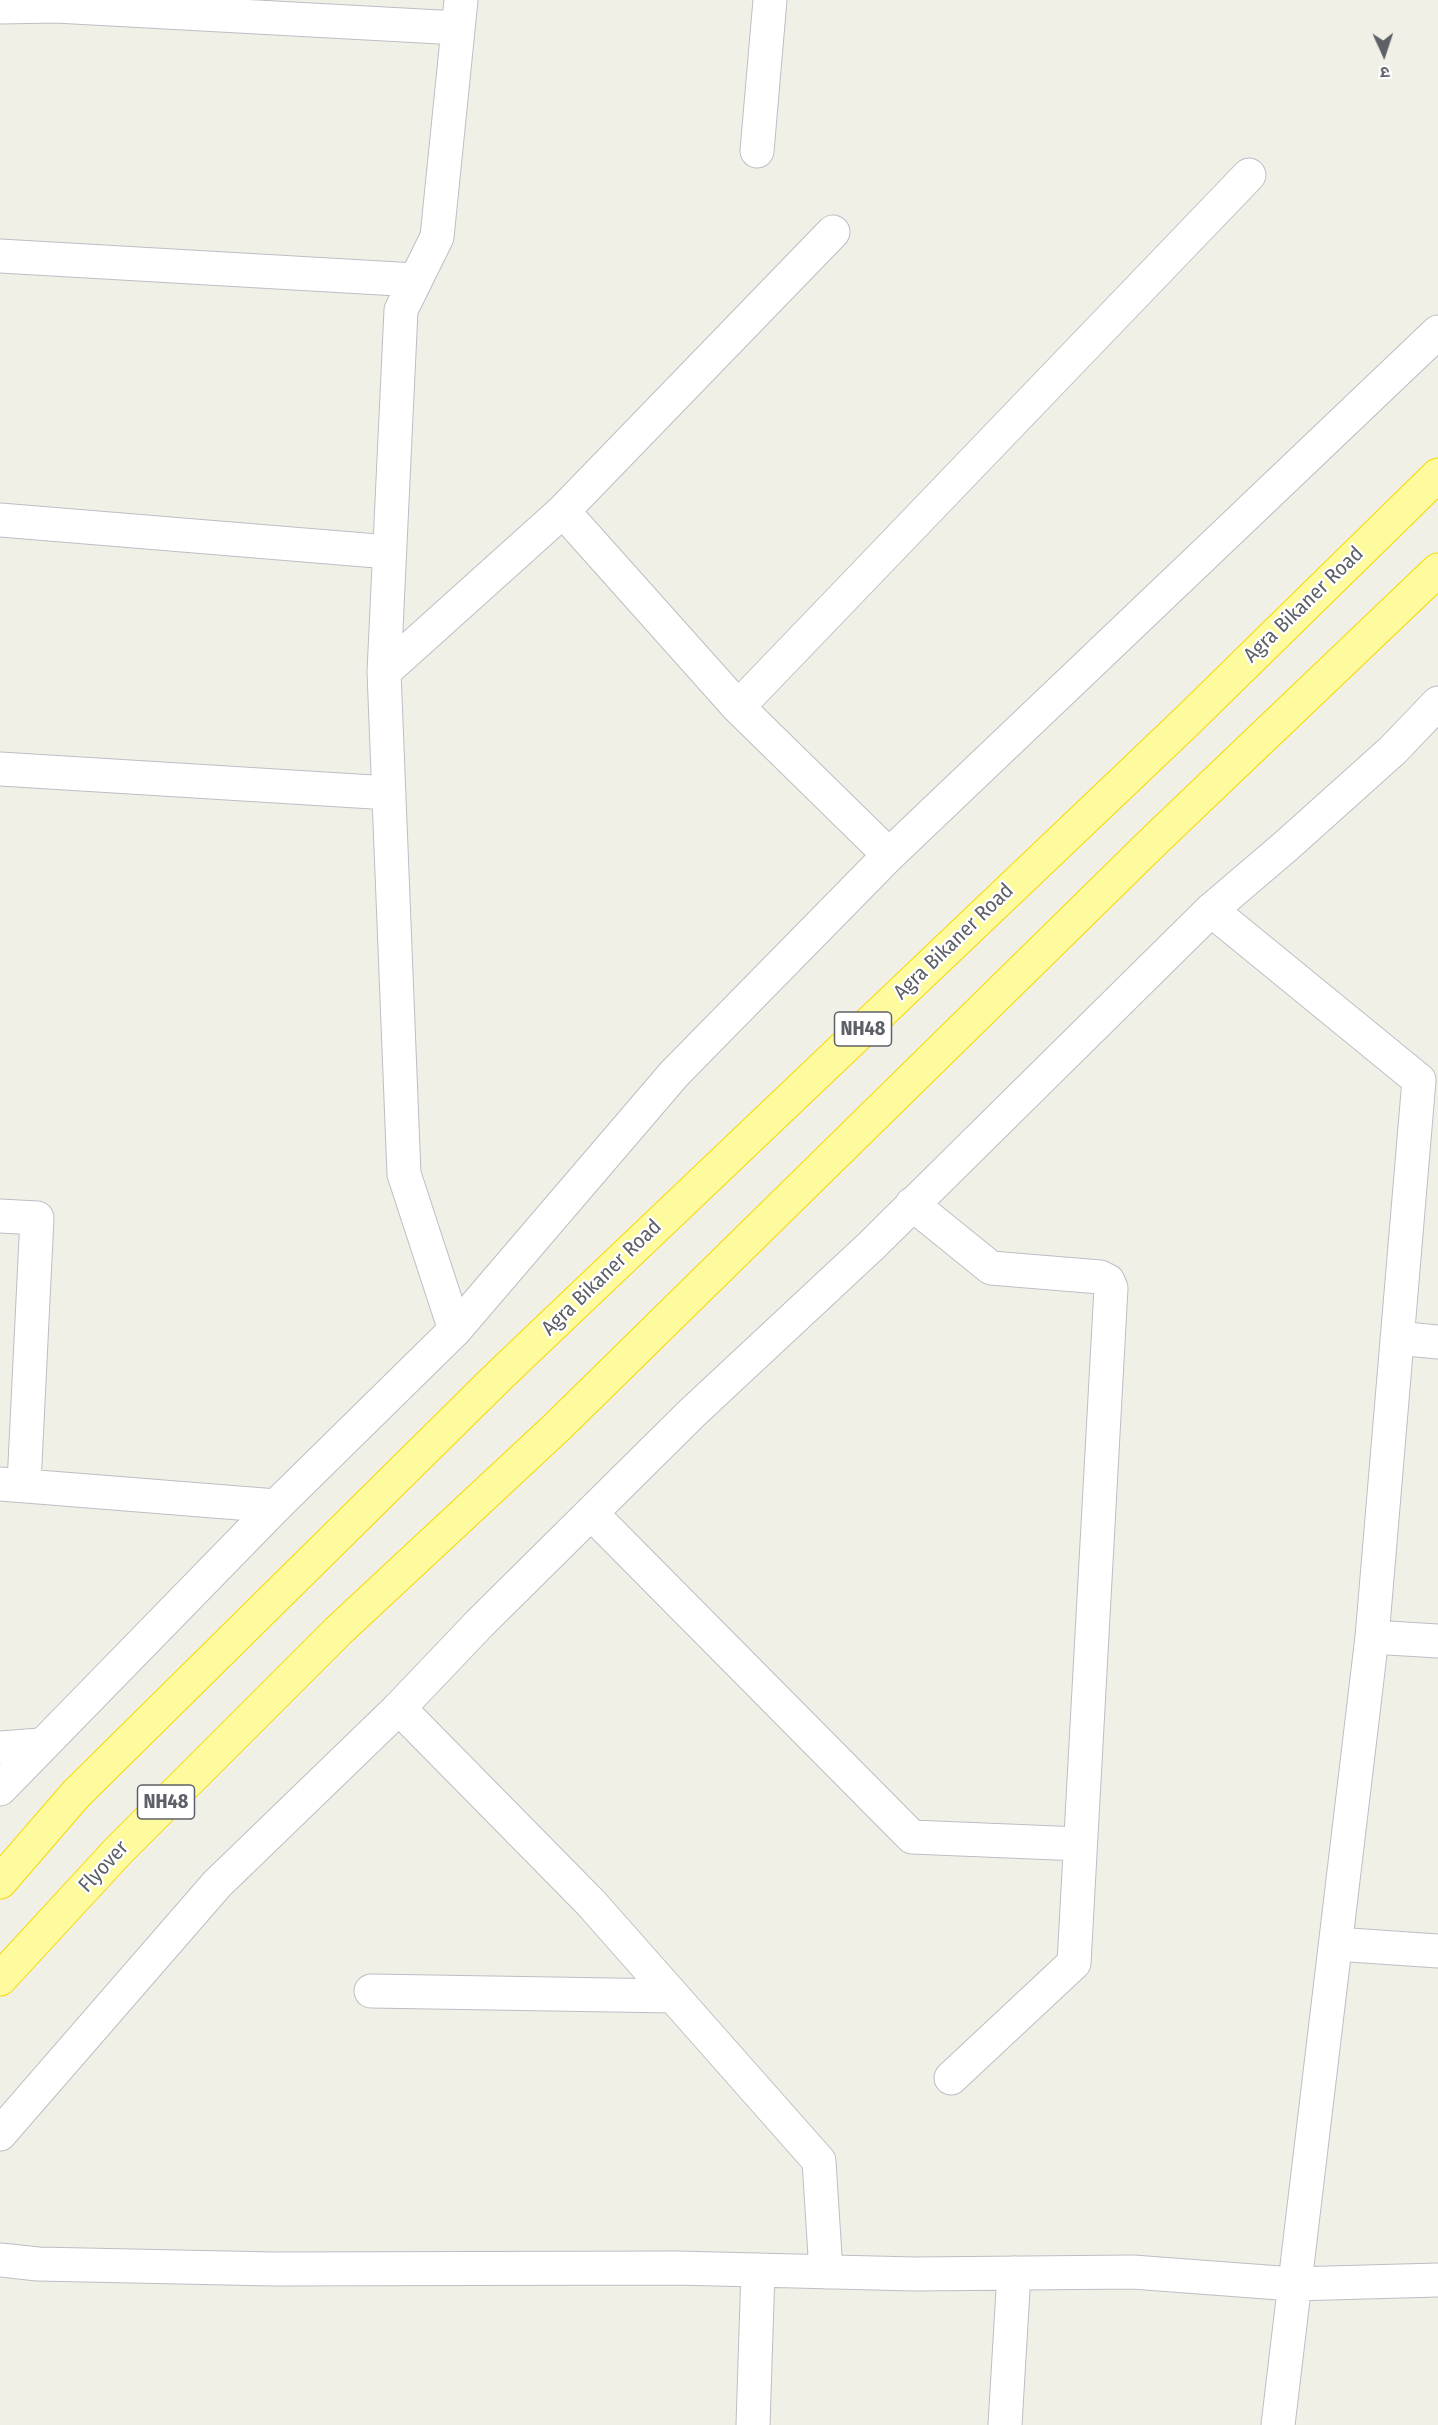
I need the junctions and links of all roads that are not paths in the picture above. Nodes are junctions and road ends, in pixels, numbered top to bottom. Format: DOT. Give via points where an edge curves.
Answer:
graph roads {
  1 [pos="770,0"];
  2 [pos="57,3"];
  3 [pos="0,7"];
  4 [pos="460,14"];
  5 [pos="757,151"];
  6 [pos="1249,175"];
  7 [pos="834,232"];
  8 [pos="0,256"];
  9 [pos="415,280"];
  10 [pos="1438,332"];
  11 [pos="1438,475"];
  12 [pos="563,511"];
  13 [pos="0,520"];
  14 [pos="389,552"];
  15 [pos="1438,570"];
  16 [pos="384,672"];
  17 [pos="1438,703"];
  18 [pos="738,707"];
  19 [pos="0,769"];
  20 [pos="389,793"];
  21 [pos="889,855"];
  22 [pos="1210,910"];
  23 [pos="1429,1080"];
  24 [pos="912,1204"];
  25 [pos="0,1216"];
  26 [pos="454,1330"];
  27 [pos="1397,1338"];
  28 [pos="1438,1342"];
  29 [pos="12,1484"];
  30 [pos="276,1506"];
  31 [pos="592,1514"];
  32 [pos="1372,1637"];
  33 [pos="1438,1641"];
  34 [pos="399,1708"];
  35 [pos="40,1745"];
  36 [pos="0,1748"];
  37 [pos="0,1789"];
  38 [pos="1080,1844"];
  39 [pos="0,1882"];
  40 [pos="1336,1944"];
  41 [pos="1438,1951"];
  42 [pos="0,1978"];
  43 [pos="371,1991"];
  44 [pos="673,1996"];
  45 [pos="951,2078"];
  46 [pos="0,2134"];
  47 [pos="0,2260"];
  48 [pos="758,2271"];
  49 [pos="826,2272"];
  50 [pos="1014,2273"];
  51 [pos="1438,2280"];
  52 [pos="1293,2284"];
  53 [pos="753,2425"];
  54 [pos="1005,2425"];
  55 [pos="1278,2425"];
  1 -- 5 [label="street"];
  2 -- 3 [label="street"];
  2 -- 4 [label="street"];
  4 -- 9 [label="street" via="436,237"];
  6 -- 18 [label="street"];
  7 -- 12 [label="street"];
  8 -- 9 [label="street"];
  9 -- 14 [label="street" via="401,310"];
  10 -- 21 [label="street"];
  11 -- 39 [label="highway, Agra Bikaner Road / NH48" via="1187,721 499,1377 76,1794"];
  12 -- 16 [label="street"];
  12 -- 18 [label="street"];
  13 -- 14 [label="street"];
  14 -- 16 [label="street"];
  15 -- 42 [label="highway, Flyover / NH48" via="1155,840 557,1427 339,1631 118,1850"];
  16 -- 20 [label="street"];
  17 -- 22 [label="street" via="1393,750"];
  18 -- 21 [label="street"];
  19 -- 20 [label="street"];
  20 -- 26 [label="street" via="404,1174"];
  21 -- 26 [label="street" via="674,1074"];
  22 -- 23 [label="street"];
  22 -- 24 [label="street"];
  23 -- 27 [label="street"];
  24 -- 31 [label="street"];
  24 -- 38 [label="street" via="991,1268 1100,1277 1111,1288"];
  25 -- 29 [label="street" via="37,1218"];
  26 -- 30 [label="street"];
  27 -- 28 [label="street"];
  27 -- 32 [label="street"];
  29 -- 30 [label="street"];
  30 -- 35 [label="street"];
  31 -- 34 [label="street"];
  31 -- 38 [label="street" via="912,1837"];
  32 -- 33 [label="street"];
  32 -- 40 [label="street"];
  34 -- 44 [label="street" via="591,1903"];
  34 -- 46 [label="street" via="217,1884"];
  35 -- 36 [label="street"];
  35 -- 37 [label="street"];
  38 -- 45 [label="street" via="1074,1963"];
  40 -- 41 [label="street"];
  40 -- 52 [label="street"];
  43 -- 44 [label="street"];
  44 -- 49 [label="street" via="819,2161"];
  47 -- 48 [label="street" via="273,2269"];
  48 -- 49 [label="street"];
  48 -- 53 [label="street"];
  49 -- 50 [label="street"];
  50 -- 52 [label="street" via="1133,2272"];
  50 -- 54 [label="street"];
  51 -- 52 [label="street"];
  52 -- 55 [label="street"];
}
